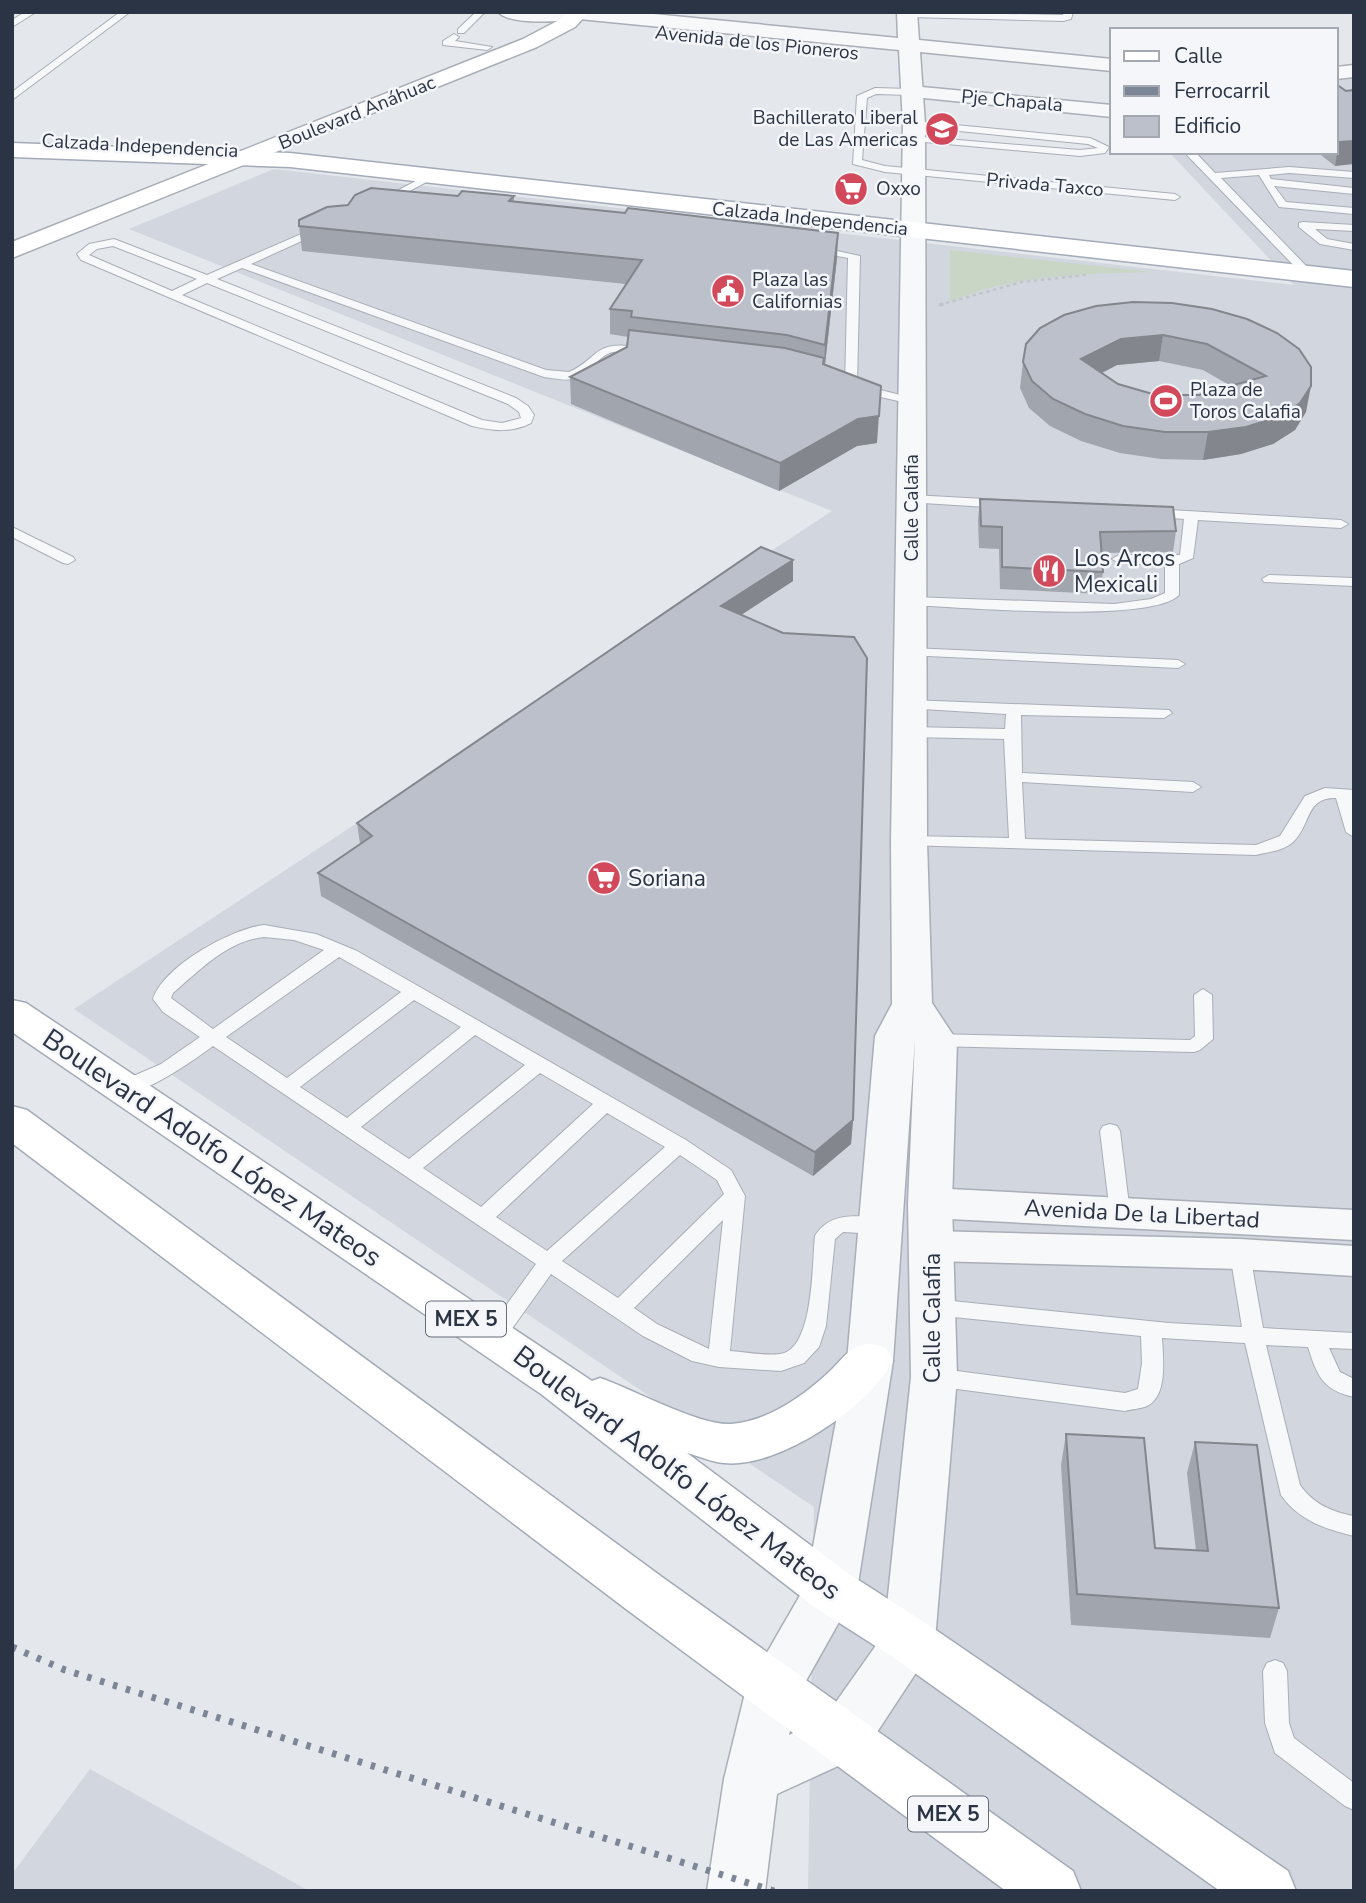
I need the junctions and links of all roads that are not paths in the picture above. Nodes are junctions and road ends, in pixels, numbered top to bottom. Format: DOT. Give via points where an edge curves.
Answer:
graph roads {
  1 [pos="32,12"];
  2 [pos="126,12"];
  3 [pos="481,12"];
  4 [pos="508,12"];
  5 [pos="1069,12"];
  6 [pos="907,13"];
  7 [pos="565,15"];
  8 [pos="12,24"];
  9 [pos="487,47"];
  10 [pos="908,52"];
  11 [pos="1110,65"];
  12 [pos="1110,74"];
  13 [pos="911,92"];
  14 [pos="12,97"];
  15 [pos="1110,111"];
  16 [pos="914,131"];
  17 [pos="12,141"];
  18 [pos="12,150"];
  19 [pos="1191,154"];
  20 [pos="244,156"];
  21 [pos="914,172"];
  22 [pos="1354,175"];
  23 [pos="1212,176"];
  24 [pos="1265,176"];
  25 [pos="430,177"];
  26 [pos="1354,191"];
  27 [pos="1175,197"];
  28 [pos="391,198"];
  29 [pos="407,200"];
  30 [pos="1283,205"];
  31 [pos="369,207"];
  32 [pos="1354,211"];
  33 [pos="334,222"];
  34 [pos="1303,225"];
  35 [pos="1354,228"];
  36 [pos="914,230"];
  37 [pos="12,242"];
  38 [pos="1354,247"];
  39 [pos="804,248"];
  40 [pos="12,251"];
  41 [pos="241,264"];
  42 [pos="1306,272"];
  43 [pos="208,278"];
  44 [pos="1354,279"];
  45 [pos="172,295"];
  46 [pos="655,352"];
  47 [pos="912,402"];
  48 [pos="912,499"];
  49 [pos="1023,505"];
  50 [pos="1141,512"];
  51 [pos="1191,515"];
  52 [pos="1341,524"];
  53 [pos="12,531"];
  54 [pos="68,559"];
  55 [pos="1119,559"];
  56 [pos="1172,561"];
  57 [pos="1269,579"];
  58 [pos="1354,582"];
  59 [pos="911,601"];
  60 [pos="911,652"];
  61 [pos="1178,664"];
  62 [pos="1014,710"];
  63 [pos="1164,713"];
  64 [pos="910,719"];
  65 [pos="1012,734"];
  66 [pos="1014,777"];
  67 [pos="1193,787"];
  68 [pos="1348,794"];
  69 [pos="1354,832"];
  70 [pos="909,841"];
  71 [pos="1017,845"];
  72 [pos="338,949"];
  73 [pos="414,991"];
  74 [pos="1203,995"];
  75 [pos="12,1013"];
  76 [pos="474,1026"];
  77 [pos="915,1027"];
  78 [pos="214,1038"];
  79 [pos="539,1064"];
  80 [pos="287,1087"];
  81 [pos="124,1088"];
  82 [pos="606,1103"];
  83 [pos="12,1121"];
  84 [pos="347,1128"];
  85 [pos="1110,1131"];
  86 [pos="678,1145"];
  87 [pos="409,1169"];
  88 [pos="735,1196"];
  89 [pos="1120,1213"];
  90 [pos="482,1218"];
  91 [pos="931,1225"];
  92 [pos="1354,1225"];
  93 [pos="880,1227"];
  94 [pos="1240,1254"];
  95 [pos="1354,1261"];
  96 [pos="548,1262"];
  97 [pos="933,1307"];
  98 [pos="620,1310"];
  99 [pos="1151,1329"];
  100 [pos="1254,1336"];
  101 [pos="494,1338"];
  102 [pos="1316,1340"];
  103 [pos="1354,1340"];
  104 [pos="719,1359"];
  105 [pos="870,1361"];
  106 [pos="934,1377"];
  107 [pos="558,1381"];
  108 [pos="1354,1388"];
  109 [pos="1354,1526"];
  110 [pos="831,1590"];
  111 [pos="909,1640"];
  112 [pos="1275,1671"];
  113 [pos="773,1689"];
  114 [pos="843,1737"];
  115 [pos="751,1779"];
  116 [pos="1354,1798"];
  117 [pos="736,1891"];
  118 [pos="1053,1891"];
  119 [pos="1268,1891"];
  1 -- 8 [label="lane"];
  2 -- 14 [label="lane"];
  3 -- 9 [label="lane" via="446,43"];
  4 -- 7 [label="street, Avenida de los Pioneros"];
  5 -- 6 [label="lane" via="1063,18"];
  6 -- 10 [label="street, Calle Calafia"];
  7 -- 9 [label="main road, Boulevard Anáhuac"];
  7 -- 10 [label="street, Avenida de los Pioneros"];
  7 -- 20 [label="main road, Boulevard Anáhuac" via="530,43"];
  9 -- 20 [label="main road, Boulevard Anáhuac"];
  10 -- 11 [label="street, Avenida de los Pioneros"];
  10 -- 12 [label="street, Avenida de los Pioneros"];
  10 -- 13 [label="street, Calle Calafia"];
  13 -- 15 [label="street, Pje Chapala"];
  13 -- 16 [label="street, Calle Calafia"];
  13 -- 21 [label="lane, Privada Taxco" via="875,91 862,96 856,156 857,162 865,165"];
  16 -- 16 [label="lane" via="1090,141 1104,147 1080,153"];
  16 -- 21 [label="street, Calle Calafia"];
  17 -- 20 [label="main road, Calzada Independencia"];
  18 -- 20 [label="main road, Calzada Independencia"];
  19 -- 23 [label="lane"];
  20 -- 25 [label="main road, Calzada Independencia"];
  20 -- 37 [label="main road, Boulevard Anáhuac"];
  20 -- 40 [label="main road, Boulevard Anáhuac"];
  21 -- 27 [label="lane, Privada Taxco"];
  21 -- 36 [label="street, Calle Calafia"];
  22 -- 24 [label="lane"];
  23 -- 24 [label="lane"];
  23 -- 42 [label="lane"];
  24 -- 26 [label="lane"];
  24 -- 30 [label="lane"];
  25 -- 28 [label="lane"];
  25 -- 36 [label="main road, Calzada Independencia"];
  28 -- 29 [label="lane"];
  28 -- 31 [label="lane"];
  30 -- 32 [label="lane"];
  30 -- 34 [label="lane"];
  33 -- 41 [label="lane"];
  34 -- 35 [label="lane"];
  34 -- 38 [label="lane" via="1324,242"];
  36 -- 42 [label="main road, Calzada Independencia"];
  36 -- 47 [label="street, Calle Calafia"];
  39 -- 47 [label="lane" via="854,256 844,384"];
  41 -- 43 [label="lane"];
  41 -- 46 [label="lane" via="544,373 571,376 615,348"];
  42 -- 44 [label="main road, Calzada Independencia"];
  43 -- 45 [label="lane"];
  43 -- 45 [label="lane" via="121,244 93,246 83,254"];
  43 -- 45 [label="lane" via="512,401 524,409 527,420 506,428 477,423"];
  47 -- 48 [label="street, Calle Calafia"];
  48 -- 49 [label="lane"];
  48 -- 59 [label="street, Calle Calafia"];
  50 -- 51 [label="lane"];
  51 -- 52 [label="lane"];
  51 -- 56 [label="lane" via="1189,555"];
  53 -- 54 [label="lane"];
  55 -- 56 [label="lane"];
  56 -- 59 [label="lane" via="1171,595 1140,606"];
  57 -- 58 [label="lane"];
  59 -- 60 [label="street, Calle Calafia"];
  60 -- 61 [label="lane"];
  60 -- 64 [label="street, Calle Calafia"];
  62 -- 63 [label="lane"];
  62 -- 64 [label="lane"];
  62 -- 65 [label="lane"];
  64 -- 65 [label="lane"];
  64 -- 70 [label="street, Calle Calafia"];
  65 -- 66 [label="lane"];
  66 -- 67 [label="lane"];
  66 -- 71 [label="lane"];
  68 -- 69 [label="lane"];
  68 -- 71 [label="lane" via="1310,799 1291,836 1272,848 1225,851"];
  70 -- 71 [label="lane"];
  70 -- 77 [label="street, Calle Calafia"];
  72 -- 73 [label="lane"];
  72 -- 78 [label="lane"];
  72 -- 78 [label="lane" via="260,930 229,941 165,990 163,999 169,1008"];
  73 -- 76 [label="lane"];
  73 -- 80 [label="lane"];
  74 -- 77 [label="lane" via="1204,1039 1194,1046"];
  75 -- 81 [label="main road, Boulevard Adolfo López Mateos / MEX 5"];
  76 -- 79 [label="lane"];
  76 -- 84 [label="lane"];
  77 -- 91 [label="street, Calle Calafia"];
  77 -- 93 [label="street, Calle Calafia"];
  78 -- 80 [label="lane"];
  78 -- 81 [label="lane" via="168,1069"];
  79 -- 82 [label="lane"];
  79 -- 87 [label="lane"];
  80 -- 84 [label="lane"];
  81 -- 101 [label="main road, Boulevard Adolfo López Mateos / MEX 5"];
  82 -- 86 [label="lane"];
  82 -- 90 [label="lane"];
  83 -- 113 [label="main road, MEX 5"];
  84 -- 87 [label="lane"];
  85 -- 89 [label="lane"];
  86 -- 88 [label="lane" via="724,1175"];
  86 -- 96 [label="lane"];
  87 -- 90 [label="lane"];
  88 -- 98 [label="lane"];
  88 -- 104 [label="lane"];
  89 -- 91 [label="street, Avenida De la Libertad"];
  89 -- 92 [label="street, Avenida De la Libertad"];
  90 -- 96 [label="lane"];
  91 -- 94 [label="street, Avenida De la Libertad"];
  91 -- 97 [label="street, Calle Calafia"];
  93 -- 104 [label="lane" via="846,1223 825,1236 816,1326 808,1347 797,1357 781,1363"];
  93 -- 105 [label="street, Calle Calafia"];
  94 -- 95 [label="street, Avenida De la Libertad"];
  94 -- 100 [label="lane"];
  96 -- 98 [label="lane"];
  96 -- 101 [label="lane"];
  97 -- 99 [label="lane"];
  97 -- 106 [label="street, Calle Calafia"];
  98 -- 104 [label="lane" via="673,1344"];
  99 -- 100 [label="lane"];
  99 -- 106 [label="lane" via="1153,1363 1148,1393 1125,1402"];
  100 -- 102 [label="lane"];
  100 -- 109 [label="lane" via="1289,1488 1303,1506"];
  101 -- 107 [label="main road, Boulevard Adolfo López Mateos / MEX 5"];
  102 -- 103 [label="lane"];
  102 -- 108 [label="lane" via="1332,1381"];
  105 -- 107 [label="main road" via="840,1392 794,1426 722,1444"];
  105 -- 110 [label="street, Calle Calafia"];
  106 -- 111 [label="street, Calle Calafia"];
  107 -- 110 [label="main road, Boulevard Adolfo López Mateos / MEX 5"];
  110 -- 111 [label="main road, Boulevard Adolfo López Mateos / MEX 5"];
  110 -- 113 [label="street"];
  111 -- 114 [label="street"];
  111 -- 119 [label="main road, Boulevard Adolfo López Mateos / MEX 5"];
  112 -- 116 [label="lane" via="1283,1745"];
  113 -- 114 [label="main road, MEX 5"];
  113 -- 115 [label="street"];
  114 -- 115 [label="street"];
  114 -- 118 [label="main road, MEX 5"];
  115 -- 117 [label="street"];
}
